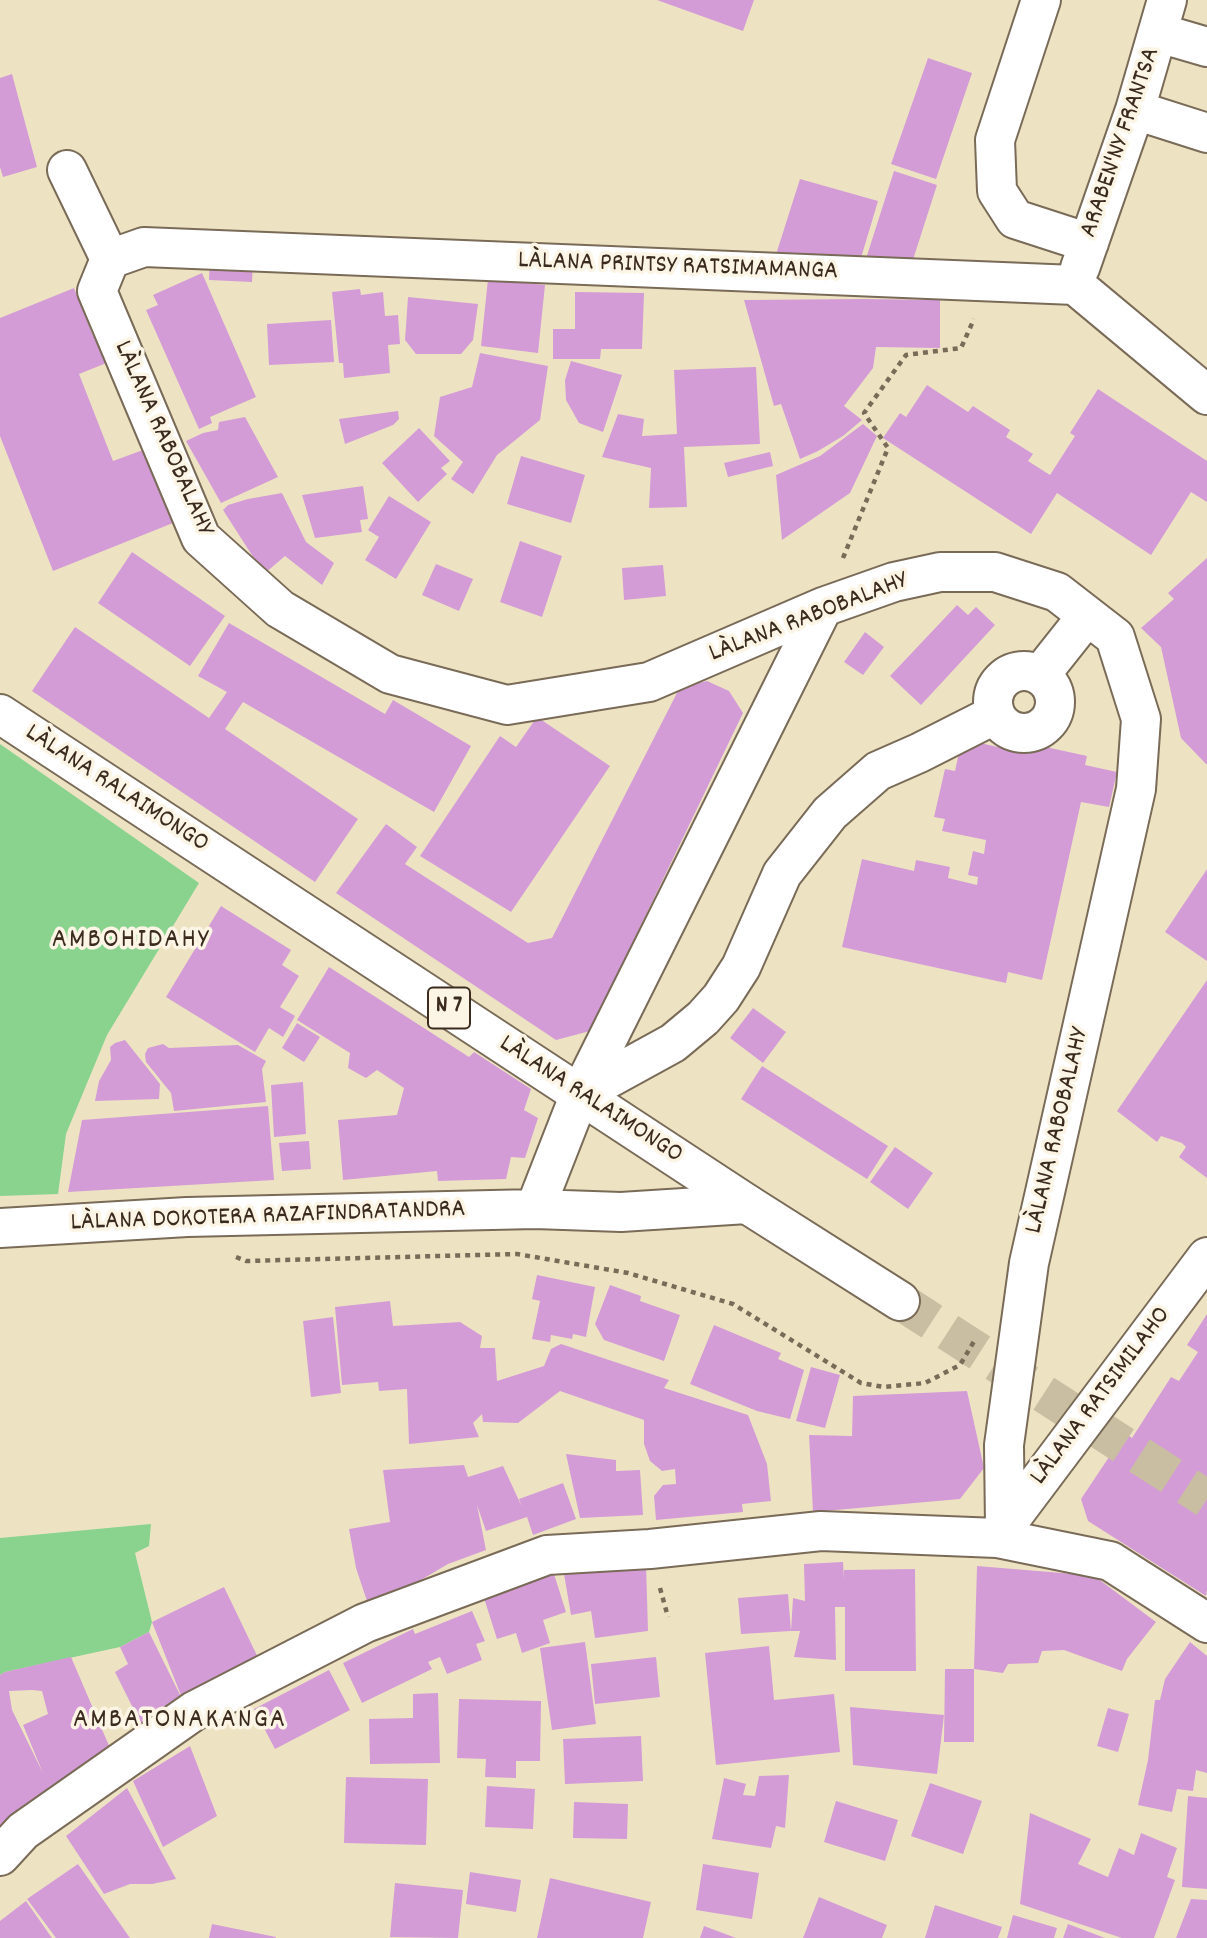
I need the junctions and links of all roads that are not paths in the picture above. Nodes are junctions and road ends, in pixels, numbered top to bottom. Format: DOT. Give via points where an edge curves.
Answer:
graph roads {
  1 [pos="1041,0"];
  2 [pos="1163,16"];
  3 [pos="1207,47"];
  4 [pos="1135,110"];
  5 [pos="1207,133"];
  6 [pos="67,170"];
  7 [pos="1089,243"];
  8 [pos="110,259"];
  9 [pos="1074,285"];
  10 [pos="1207,395"];
  11 [pos="822,607"];
  12 [pos="1087,615"];
  13 [pos="1041,674"];
  14 [pos="0,714"];
  15 [pos="994,715"];
  16 [pos="580,1094"];
  17 [pos="747,1204"];
  18 [pos="535,1209"];
  19 [pos="0,1228"];
  20 [pos="1207,1257"];
  21 [pos="900,1301"];
  22 [pos="1001,1532"];
  23 [pos="1207,1623"];
  24 [pos="0,1856"];
  1 -- 7 [label="street" via="995,140 997,191 1015,219"];
  2 -- 3 [label="street"];
  2 -- 4 [label="street, ARABEN'NY FRANTSA"];
  4 -- 5 [label="street"];
  4 -- 7 [label="street, ARABEN'NY FRANTSA"];
  6 -- 8 [label="street"];
  7 -- 9 [label="street, ARABEN'NY FRANTSA"];
  8 -- 9 [label="street, LÀLANA PRINTSY RATSIMAMANGA" via="144,247"];
  8 -- 11 [label="street, LÀLANA RABOBALAHY" via="97,291 201,538 280,609 390,674 507,705 649,682"];
  9 -- 10 [label="street"];
  11 -- 12 [label="street, LÀLANA RABOBALAHY" via="940,572 995,572 1057,592"];
  11 -- 16 [label="street"];
  12 -- 13 [label="street"];
  12 -- 22 [label="street, LÀLANA RABOBALAHY" via="1115,637 1141,719 1136,789 1029,1263 1004,1445"];
  13 -- 15 [label="street" via="1021,670 1003,677 992,695"];
  13 -- 15 [label="street" via="1054,689 1056,709 1046,727 1027,734 1008,730"];
  14 -- 16 [label="street, LÀLANA RALAIMONGO / N 7"];
  15 -- 16 [label="street" via="878,771 830,813 782,874 741,967 721,998 673,1043"];
  16 -- 17 [label="street, LÀLANA RALAIMONGO / N 7"];
  16 -- 18 [label="street"];
  17 -- 18 [label="street, LÀLANA DOKOTERA RAZAFINDRATANDRA" via="621,1212"];
  17 -- 21 [label="street, LÀLANA RALAIMONGO / N 7"];
  18 -- 19 [label="street, LÀLANA DOKOTERA RAZAFINDRATANDRA" via="187,1217"];
  20 -- 22 [label="street, LÀLANA RATSIMILAHO"];
  22 -- 23 [label="street" via="1110,1561"];
  22 -- 24 [label="street" via="821,1531 547,1555 365,1623 194,1711 23,1831"];
}
